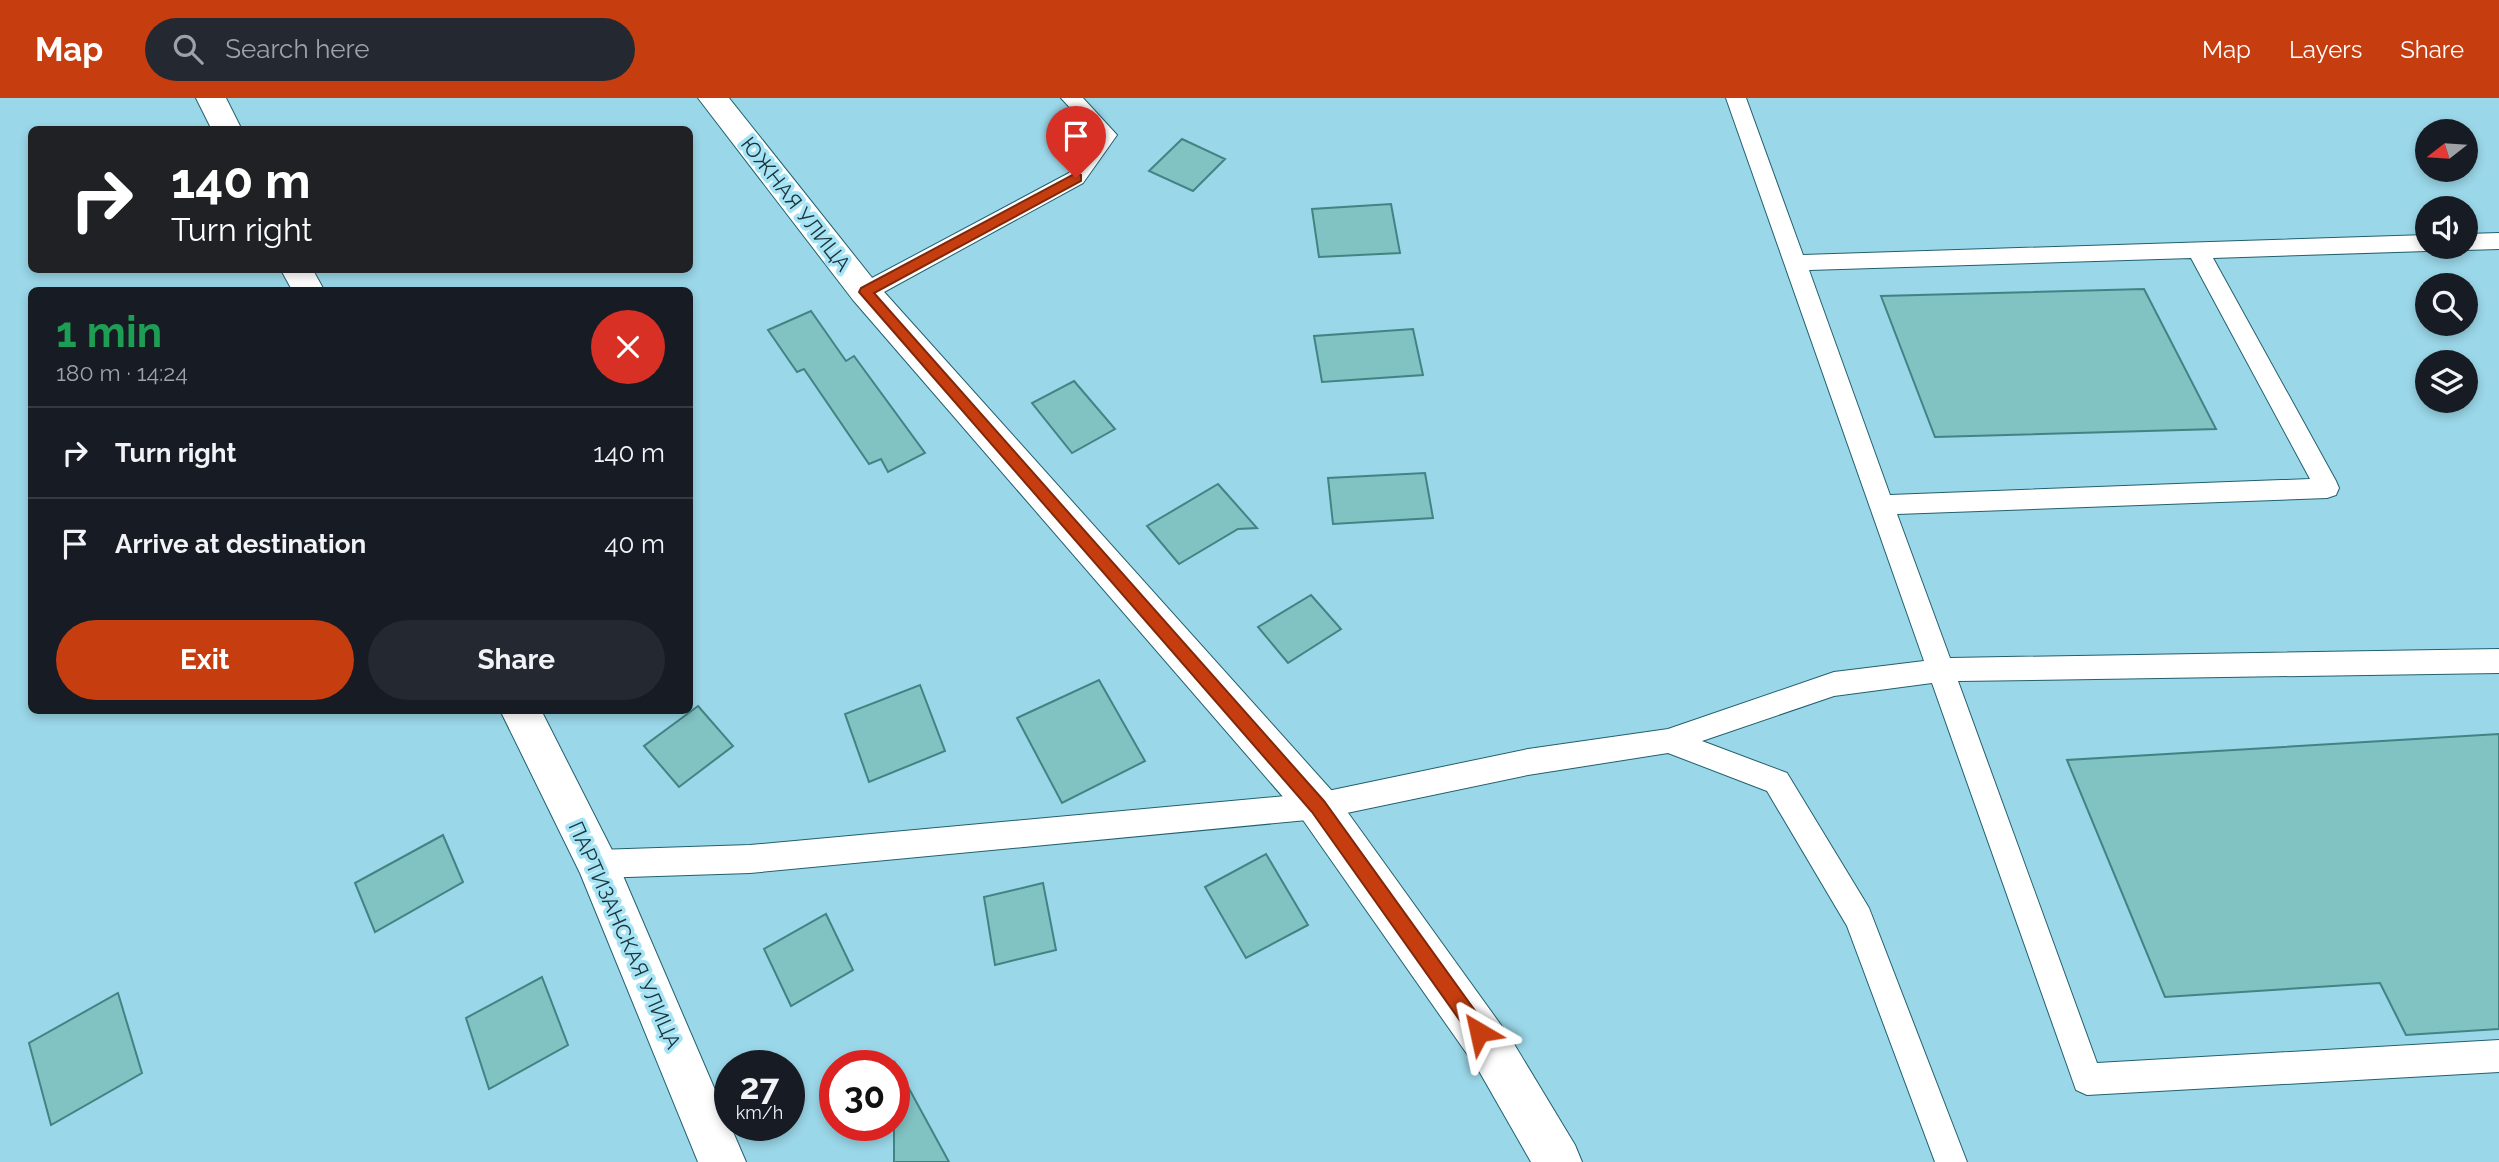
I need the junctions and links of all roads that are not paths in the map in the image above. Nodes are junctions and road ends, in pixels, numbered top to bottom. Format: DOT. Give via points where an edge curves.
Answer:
graph roads {
  1 [pos="211,98"];
  2 [pos="713,98"];
  3 [pos="1070,98"];
  4 [pos="1736,98"];
  5 [pos="225,126"];
  6 [pos="2499,241"];
  7 [pos="2478,242"];
  8 [pos="2415,243"];
  9 [pos="2198,251"];
  10 [pos="1795,263"];
  11 [pos="865,292"];
  12 [pos="1882,505"];
  13 [pos="2499,661"];
  14 [pos="1941,670"];
  15 [pos="522,714"];
  16 [pos="1668,741"];
  17 [pos="1318,806"];
  18 [pos="597,864"];
  19 [pos="2499,1055"];
  20 [pos="722,1162"];
  21 [pos="1558,1162"];
  22 [pos="1951,1162"];
  1 -- 5 [label="street"];
  2 -- 11 [label="street, ЮЖНАЯ УЛИЦА"];
  3 -- 11 [label="lane" via="1107,135 1076,178"];
  4 -- 10 [label="lane"];
  6 -- 7 [label="lane"];
  8 -- 9 [label="lane"];
  9 -- 10 [label="lane"];
  9 -- 12 [label="lane" via="2327,488"];
  10 -- 12 [label="lane"];
  11 -- 17 [label="street, ЮЖНАЯ УЛИЦА"];
  12 -- 14 [label="lane"];
  13 -- 14 [label="lane"];
  14 -- 16 [label="lane" via="1834,684"];
  14 -- 19 [label="lane" via="2087,1079"];
  15 -- 18 [label="street, ПАРТИЗАНСКАЯ УЛИЦА"];
  16 -- 17 [label="lane" via="1528,762"];
  16 -- 22 [label="lane" via="1777,782 1859,918"];
  17 -- 18 [label="lane" via="750,859"];
  17 -- 21 [label="street, ЮЖНАЯ УЛИЦА" via="1495,1055"];
  18 -- 20 [label="street, ПАРТИЗАНСКАЯ УЛИЦА"];
}
